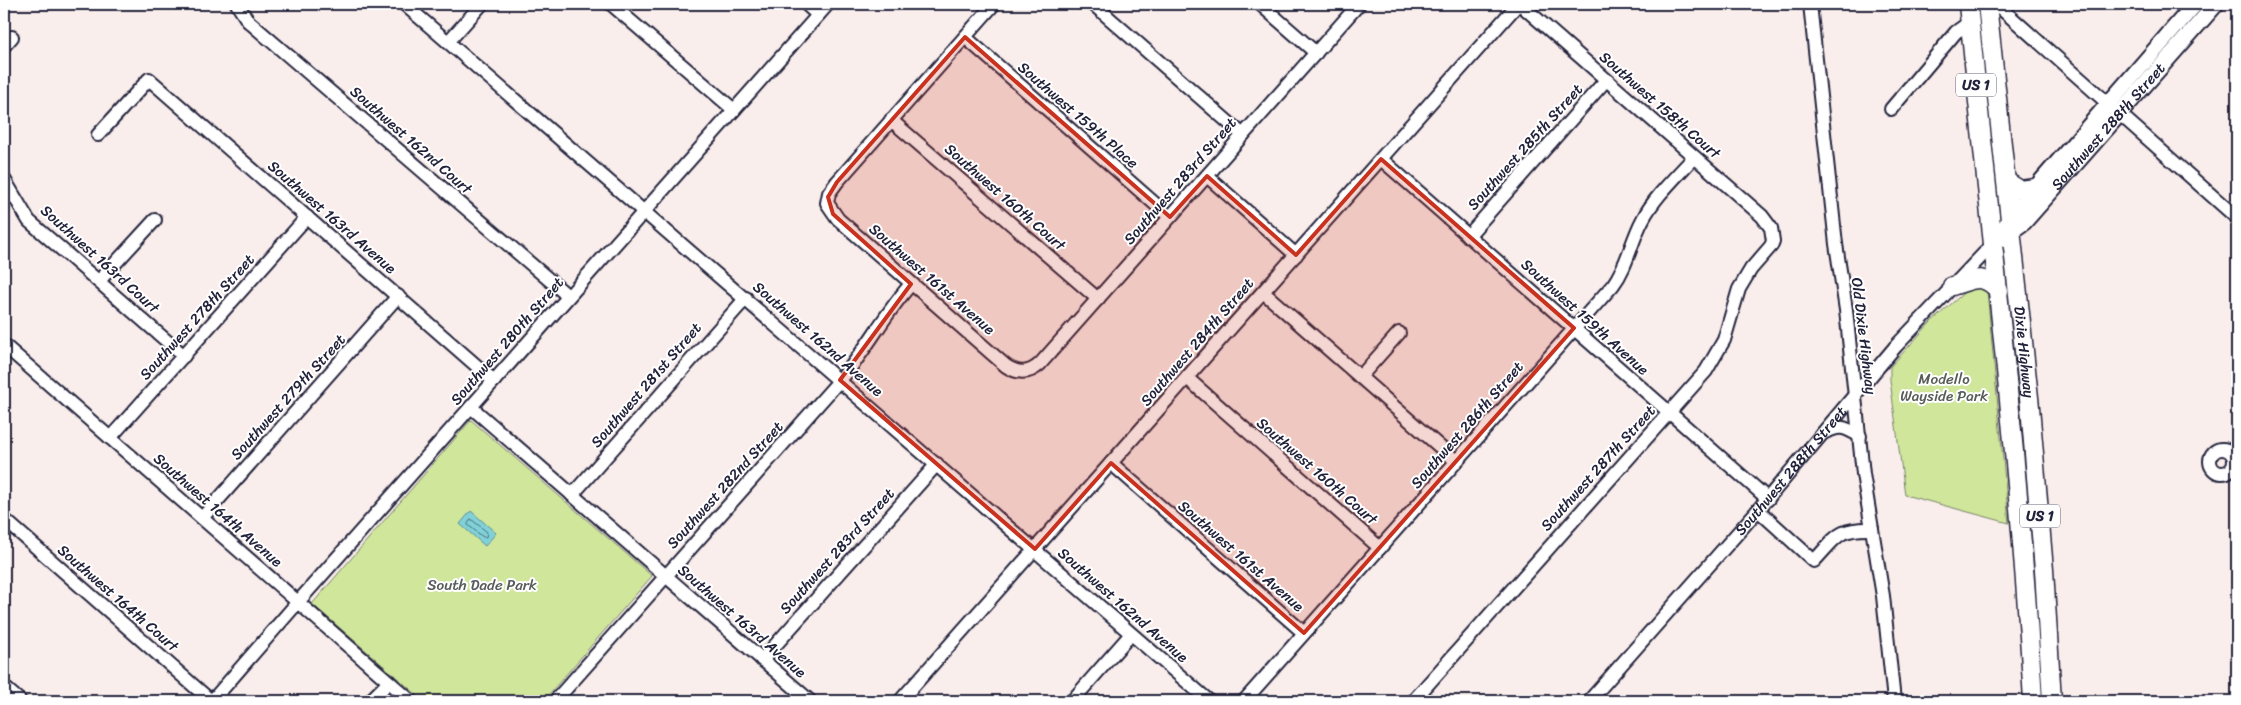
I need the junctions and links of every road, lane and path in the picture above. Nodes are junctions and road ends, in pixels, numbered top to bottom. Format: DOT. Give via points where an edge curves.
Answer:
graph roads {
  1 [pos="237,4"];
  2 [pos="404,4"];
  3 [pos="482,4"];
  4 [pos="611,4"];
  5 [pos="806,4"];
  6 [pos="828,4"];
  7 [pos="994,4"];
  8 [pos="1093,4"];
  9 [pos="1260,4"];
  10 [pos="1359,4"];
  11 [pos="1519,4"];
  12 [pos="1810,4"];
  13 [pos="1968,4"];
  14 [pos="1987,4"];
  15 [pos="1996,4"];
  16 [pos="2194,4"];
  17 [pos="2216,4"];
  18 [pos="818,15"];
  19 [pos="1970,22"];
  20 [pos="965,37"];
  21 [pos="448,42"];
  22 [pos="1316,53"];
  23 [pos="1606,80"];
  24 [pos="2114,108"];
  25 [pos="1890,109"];
  26 [pos="734,110"];
  27 [pos="892,120"];
  28 [pos="98,135"];
  29 [pos="1243,135"];
  30 [pos="1694,157"];
  31 [pos="1381,159"];
  32 [pos="1207,176"];
  33 [pos="4,179"];
  34 [pos="2007,182"];
  35 [pos="2036,188"];
  36 [pos="644,211"];
  37 [pos="307,217"];
  38 [pos="1170,217"];
  39 [pos="2237,218"];
  40 [pos="156,220"];
  41 [pos="2012,224"];
  42 [pos="1468,236"];
  43 [pos="1774,236"];
  44 [pos="1994,243"];
  45 [pos="1296,255"];
  46 [pos="99,281"];
  47 [pos="911,284"];
  48 [pos="1952,286"];
  49 [pos="1999,291"];
  50 [pos="1263,292"];
  51 [pos="398,296"];
  52 [pos="568,296"];
  53 [pos="746,298"];
  54 [pos="1098,300"];
  55 [pos="1574,328"];
  56 [pos="1399,333"];
  57 [pos="4,345"];
  58 [pos="184,356"];
  59 [pos="1021,373"];
  60 [pos="1360,377"];
  61 [pos="1187,378"];
  62 [pos="840,380"];
  63 [pos="2008,380"];
  64 [pos="494,381"];
  65 [pos="1855,393"];
  66 [pos="471,407"];
  67 [pos="1669,413"];
  68 [pos="1821,434"];
  69 [pos="1860,436"];
  70 [pos="110,438"];
  71 [pos="1456,461"];
  72 [pos="1111,463"];
  73 [pos="936,464"];
  74 [pos="2037,480"];
  75 [pos="572,494"];
  76 [pos="1768,499"];
  77 [pos="1758,510"];
  78 [pos="202,518"];
  79 [pos="4,519"];
  80 [pos="1872,529"];
  81 [pos="1380,548"];
  82 [pos="1035,549"];
  83 [pos="2026,570"];
  84 [pos="666,576"];
  85 [pos="298,602"];
  86 [pos="1304,633"];
  87 [pos="1131,634"];
  88 [pos="762,660"];
  89 [pos="389,682"];
  90 [pos="4,687"];
  91 [pos="2051,693"];
  92 [pos="20,701"];
  93 [pos="212,701"];
  94 [pos="370,701"];
  95 [pos="411,701"];
  96 [pos="555,701"];
  97 [pos="810,701"];
  98 [pos="900,701"];
  99 [pos="1072,701"];
  100 [pos="1209,701"];
  101 [pos="1244,701"];
  102 [pos="1413,701"];
  103 [pos="1589,701"];
  104 [pos="1894,701"];
  105 [pos="2033,701"];
  1 -- 52 [label="street, Southwest 162nd Court" via="248,21"];
  2 -- 21 [label="street, Southwest 162nd Avenue"];
  3 -- 21 [label="street"];
  4 -- 26 [label="street"];
  5 -- 18 [label="street"];
  6 -- 18 [label="street, Southwest 280th Street"];
  7 -- 20 [label="street"];
  8 -- 29 [label="street"];
  9 -- 22 [label="street"];
  10 -- 22 [label="street, Southwest 283rd Street"];
  11 -- 23 [label="street, Southwest 158th Court"];
  11 -- 31 [label="street, Southwest 284th Street"];
  12 -- 65 [label="street, Old Dixie Highway"];
  13 -- 19 [label="highway, Dixie Highway / US 1"];
  14 -- 34 [label="highway, Dixie Highway / US 1"];
  15 -- 24 [label="street"];
  16 -- 24 [label="main road, Southwest 288th Street"];
  17 -- 24 [label="main road, Southwest 288th Street"];
  18 -- 26 [label="street, Southwest 280th Street"];
  19 -- 25 [label="street" via="1956,32"];
  19 -- 44 [label="highway, Dixie Highway / US 1"];
  20 -- 27 [label="street"];
  20 -- 38 [label="street, Southwest 159th Place"];
  21 -- 36 [label="street, Southwest 162nd Avenue"];
  22 -- 29 [label="street, Southwest 283rd Street"];
  23 -- 30 [label="street, Southwest 158th Court"];
  23 -- 42 [label="street, Southwest 285th Street"];
  24 -- 35 [label="main road, Southwest 288th Street"];
  24 -- 39 [label="street"];
  24 -- 41 [label="main road, Southwest 288th Street" via="2024,222"];
  26 -- 36 [label="street, Southwest 280th Street"];
  27 -- 47 [label="street, Southwest 161st Avenue" via="837,182 827,203 838,219"];
  27 -- 54 [label="street, Southwest 160th Court"];
  28 -- 37 [label="street, Southwest 163rd Avenue" via="149,79"];
  29 -- 32 [label="street, Southwest 283rd Street"];
  30 -- 43 [label="street, Southwest 158th Court" via="1762,216"];
  30 -- 55 [label="street, Southwest 286th Street" via="1649,208 1620,275"];
  31 -- 42 [label="street, Southwest 159th Avenue"];
  31 -- 45 [label="street, Southwest 284th Street"];
  32 -- 38 [label="street, Southwest 283rd Street"];
  32 -- 45 [label="street"];
  33 -- 46 [label="street, Southwest 163rd Court" via="29,222"];
  34 -- 35 [label="highway" via="2020,190"];
  34 -- 41 [label="highway, Dixie Highway / US 1"];
  35 -- 41 [label="main road, Southwest 288th Street"];
  36 -- 52 [label="street, Southwest 280th Street"];
  36 -- 53 [label="street, Southwest 162nd Avenue"];
  37 -- 51 [label="street, Southwest 163rd Avenue"];
  37 -- 58 [label="street, Southwest 278th Street"];
  38 -- 54 [label="street, Southwest 283rd Street"];
  40 -- 46 [label="street"];
  41 -- 44 [label="main road, Southwest 288th Street"];
  41 -- 74 [label="highway, Dixie Highway / US 1"];
  42 -- 55 [label="street, Southwest 159th Avenue"];
  43 -- 67 [label="street, Southwest 287th Street" via="1771,246 1739,289 1724,340 1713,362"];
  44 -- 48 [label="street, Southwest 288th Street"];
  44 -- 49 [label="highway, Dixie Highway / US 1"];
  45 -- 50 [label="street, Southwest 284th Street"];
  46 -- 58 [label="street, Southwest 163rd Court"];
  47 -- 59 [label="street, Southwest 161st Avenue" via="1006,366"];
  47 -- 62 [label="street, Southwest 282nd Street"];
  48 -- 49 [label="highway" via="1982,278"];
  48 -- 65 [label="street, Southwest 288th Street"];
  49 -- 63 [label="highway, Dixie Highway / US 1"];
  50 -- 60 [label="street"];
  50 -- 61 [label="street, Southwest 284th Street"];
  51 -- 64 [label="street, Southwest 163rd Avenue"];
  51 -- 78 [label="street, Southwest 279th Street"];
  52 -- 64 [label="street, Southwest 280th Street"];
  53 -- 62 [label="street, Southwest 162nd Avenue"];
  53 -- 75 [label="street, Southwest 281st Street"];
  54 -- 59 [label="street, Southwest 283rd Street" via="1036,367"];
  55 -- 67 [label="street, Southwest 159th Avenue"];
  55 -- 71 [label="street, Southwest 286th Street"];
  56 -- 60 [label="street"];
  57 -- 70 [label="street, Southwest 164th Avenue"];
  58 -- 70 [label="street, Southwest 278th Street"];
  60 -- 71 [label="street"];
  61 -- 72 [label="street, Southwest 284th Street"];
  61 -- 81 [label="street, Southwest 160th Court"];
  62 -- 73 [label="street, Southwest 162nd Avenue"];
  62 -- 84 [label="street, Southwest 282nd Street"];
  63 -- 74 [label="highway" via="2022,412 2026,469"];
  63 -- 83 [label="highway, Dixie Highway / US 1"];
  64 -- 66 [label="street, Southwest 280th Street"];
  65 -- 68 [label="street, Southwest 288th Street"];
  65 -- 69 [label="street, Old Dixie Highway"];
  66 -- 75 [label="street, Southwest 163rd Avenue"];
  66 -- 85 [label="street, Southwest 280th Street"];
  67 -- 76 [label="street, Southwest 159th Avenue"];
  67 -- 102 [label="street, Southwest 287th Street"];
  68 -- 69 [label="street" via="1842,427"];
  68 -- 76 [label="street, Southwest 288th Street"];
  69 -- 80 [label="street, Old Dixie Highway"];
  70 -- 78 [label="street, Southwest 164th Avenue"];
  71 -- 81 [label="street, Southwest 286th Street"];
  72 -- 82 [label="street, Southwest 284th Street"];
  72 -- 86 [label="street, Southwest 161st Avenue"];
  73 -- 82 [label="street, Southwest 162nd Avenue"];
  73 -- 88 [label="street, Southwest 283rd Street"];
  74 -- 91 [label="highway, Dixie Highway / US 1"];
  75 -- 84 [label="street, Southwest 163rd Avenue"];
  76 -- 77 [label="street, Southwest 288th Street"];
  77 -- 80 [label="street" via="1814,561 1842,531"];
  77 -- 103 [label="street, Southwest 288th Street"];
  78 -- 85 [label="street, Southwest 164th Avenue"];
  79 -- 93 [label="street, Southwest 164th Court"];
  80 -- 104 [label="street, Old Dixie Highway"];
  81 -- 86 [label="street, Southwest 286th Street"];
  82 -- 87 [label="street, Southwest 162nd Avenue"];
  82 -- 98 [label="street, Southwest 284th Street"];
  83 -- 91 [label="highway" via="2035,606 2042,677"];
  83 -- 105 [label="highway, Dixie Highway / US 1"];
  84 -- 88 [label="street, Southwest 163rd Avenue"];
  84 -- 96 [label="street, Southwest 282nd Street"];
  85 -- 89 [label="street, Southwest 164th Avenue"];
  85 -- 93 [label="street, Southwest 280th Street"];
  86 -- 101 [label="street, Southwest 286th Street"];
  87 -- 99 [label="street"];
  87 -- 100 [label="street, Southwest 162nd Avenue"];
  88 -- 97 [label="street, Southwest 163rd Avenue"];
  89 -- 94 [label="street"];
  89 -- 95 [label="street, Southwest 164th Avenue"];
  90 -- 92 [label="street"];
}
